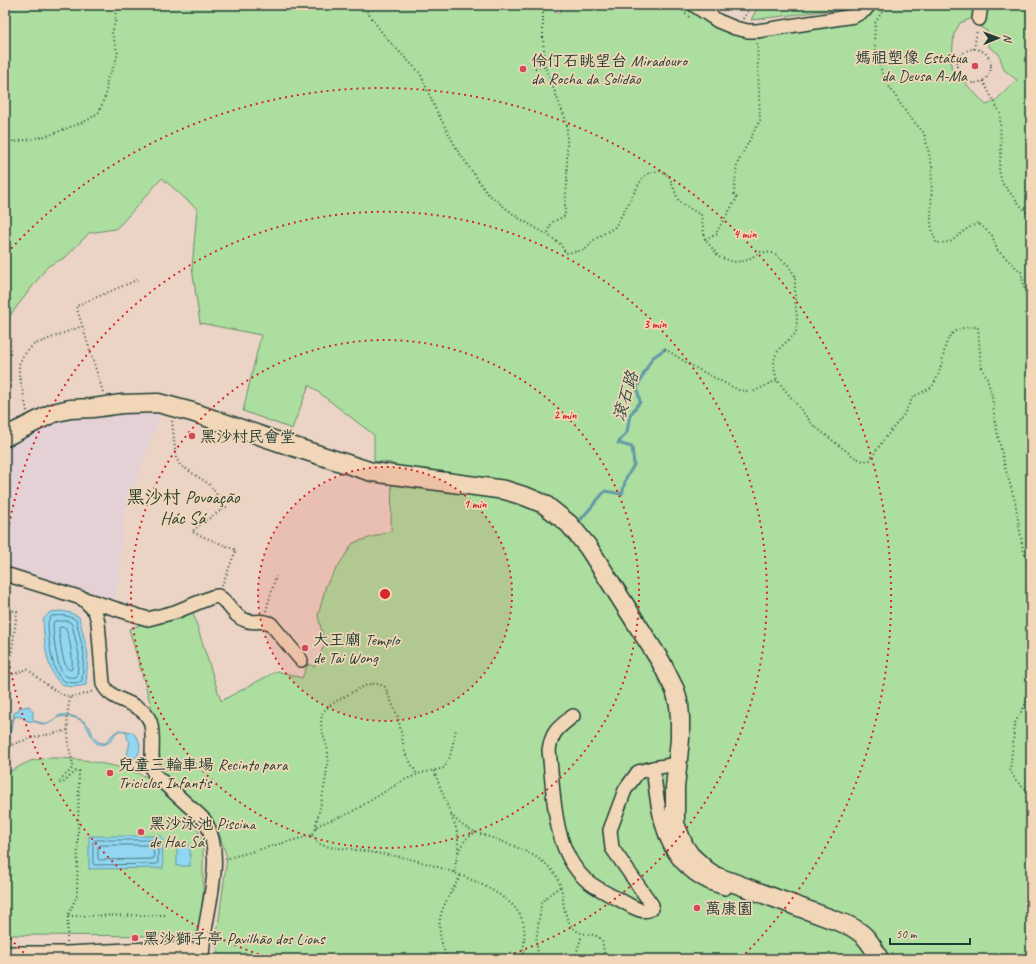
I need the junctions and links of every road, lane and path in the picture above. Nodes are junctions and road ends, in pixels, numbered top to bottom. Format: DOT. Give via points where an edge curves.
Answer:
graph roads {
  1 [pos="115,5"];
  2 [pos="362,5"];
  3 [pos="543,5"];
  4 [pos="694,5"];
  5 [pos="752,5"];
  6 [pos="869,5"];
  7 [pos="886,5"];
  8 [pos="981,5"];
  9 [pos="747,14"];
  10 [pos="979,19"];
  11 [pos="757,31"];
  12 [pos="974,49"];
  13 [pos="546,67"];
  14 [pos="535,68"];
  15 [pos="983,81"];
  16 [pos="5,138"];
  17 [pos="1031,218"];
  18 [pos="548,235"];
  19 [pos="705,239"];
  20 [pos="139,279"];
  21 [pos="1031,318"];
  22 [pos="82,326"];
  23 [pos="665,349"];
  24 [pos="777,380"];
  25 [pos="108,406"];
  26 [pos="172,416"];
  27 [pos="30,423"];
  28 [pos="5,436"];
  29 [pos="1031,566"];
  30 [pos="5,574"];
  31 [pos="276,576"];
  32 [pos="218,596"];
  33 [pos="83,599"];
  34 [pos="5,610"];
  35 [pos="262,621"];
  36 [pos="301,660"];
  37 [pos="9,676"];
  38 [pos="104,687"];
  39 [pos="1031,694"];
  40 [pos="70,697"];
  41 [pos="5,704"];
  42 [pos="573,716"];
  43 [pos="456,729"];
  44 [pos="69,730"];
  45 [pos="5,748"];
  46 [pos="677,764"];
  47 [pos="653,768"];
  48 [pos="434,771"];
  49 [pos="417,774"];
  50 [pos="1031,793"];
  51 [pos="451,814"];
  52 [pos="315,829"];
  53 [pos="476,832"];
  54 [pos="312,835"];
  55 [pos="458,852"];
  56 [pos="214,862"];
  57 [pos="454,872"];
  58 [pos="461,875"];
  59 [pos="561,886"];
  60 [pos="776,898"];
  61 [pos="166,915"];
  62 [pos="68,916"];
  63 [pos="582,934"];
  64 [pos="5,953"];
  65 [pos="67,953"];
  66 [pos="149,954"];
  67 [pos="202,954"];
  68 [pos="576,958"];
  69 [pos="448,959"];
  70 [pos="523,959"];
  71 [pos="539,959"];
  72 [pos="569,959"];
  73 [pos="605,959"];
  74 [pos="879,959"];
  1 -- 16 [label="path" via="116,19 112,33 118,54 99,112 88,120 50,135 15,142"];
  2 -- 18 [label="path" via="386,38 420,72 435,108 458,151 487,193 517,217"];
  3 -- 13 [label="path"];
  4 -- 11 [label="street" via="718,21 735,28"];
  5 -- 9 [label="path"];
  6 -- 11 [label="street" via="854,16"];
  7 -- 21 [label="path" via="876,23 874,43 883,77 907,114 924,134 932,166 931,225 936,243 950,242 978,223 992,235 997,250 1021,272"];
  8 -- 10 [label="street"];
  10 -- 12 [label="path"];
  11 -- 19 [label="path" via="760,120 737,164 734,194 737,198 717,231 718,234"];
  12 -- 15 [label="path" via="985,53 991,63 990,73"];
  12 -- 15 [label="path" via="963,53 958,69 960,75 968,82"];
  13 -- 14 [label="path"];
  13 -- 18 [label="path" via="567,124 565,216 554,221 549,227"];
  15 -- 17 [label="path" via="1000,113 1001,153 998,170 1002,183"];
  18 -- 19 [label="path" via="560,244 566,253 586,250 595,239 615,227 643,177 651,172 661,171 669,176 679,202 701,215"];
  19 -- 24 [label="path" via="719,257 734,262 745,261 761,252 773,253 788,265 795,276 798,318 796,333 778,350 774,360"];
  20 -- 22 [label="path" via="76,306"];
  22 -- 25 [label="path"];
  22 -- 27 [label="path" via="33,345 23,356 19,364 19,374"];
  23 -- 24 [label="path" via="738,390 753,392"];
  24 -- 29 [label="path" via="814,426 854,457 863,461 870,460 903,416 913,397 932,387 948,338 958,330 978,328 981,366 992,396 995,423 1015,501 1023,549"];
  25 -- 27 [label="main road" via="53,413"];
  25 -- 46 [label="main road" via="146,403 169,405 372,472 505,490 544,504 569,524 588,547 661,662 679,705"];
  26 -- 32 [label="path" via="176,458 180,466 209,484 226,507 202,522 192,532 236,550"];
  27 -- 28 [label="main road"];
  30 -- 33 [label="street"];
  31 -- 35 [label="path"];
  32 -- 33 [label="street" via="148,619"];
  32 -- 35 [label="street" via="246,621"];
  33 -- 38 [label="street" via="95,611 98,622"];
  34 -- 37 [label="path" via="17,611"];
  35 -- 36 [label="street" via="271,624"];
  37 -- 40 [label="path" via="27,668 44,683"];
  37 -- 41 [label="path"];
  38 -- 40 [label="path"];
  38 -- 56 [label="street" via="108,693 146,714 150,722 153,770 156,776 204,820 210,832"];
  39 -- 50 [label="path" via="1015,723 1010,770 1016,781"];
  40 -- 44 [label="path" via="67,716"];
  42 -- 47 [label="street" via="553,734 549,750 560,838 572,865 586,880 633,907 648,911 652,905 612,848 610,830 625,790 638,772"];
  43 -- 48 [label="path" via="447,763 444,768"];
  44 -- 45 [label="path" via="33,738"];
  44 -- 62 [label="path" via="72,767 59,782 62,783 76,771 79,771 80,775 77,895"];
  46 -- 47 [label="street"];
  46 -- 60 [label="main road" via="675,824 690,855 716,876"];
  47 -- 60 [label="street" via="664,834 679,860 708,882 765,902"];
  48 -- 49 [label="path"];
  48 -- 51 [label="path"];
  49 -- 52 [label="path" via="350,813 318,825"];
  49 -- 52 [label="path" via="405,754 398,717 385,687 381,684 370,684 357,690 331,705 322,714 321,729 328,757"];
  51 -- 53 [label="path" via="462,826"];
  51 -- 55 [label="path" via="458,836"];
  52 -- 54 [label="path"];
  53 -- 55 [label="path" via="468,836"];
  53 -- 59 [label="path" via="532,855 549,868"];
  54 -- 56 [label="path"];
  54 -- 57 [label="path" via="315,841 323,846 396,856"];
  55 -- 57 [label="path"];
  56 -- 67 [label="street"];
  57 -- 58 [label="path"];
  58 -- 69 [label="path" via="442,909 439,920 439,931"];
  58 -- 70 [label="path" via="490,889 518,912 523,922"];
  59 -- 63 [label="path" via="567,919 577,932"];
  59 -- 71 [label="path" via="542,901 536,941"];
  60 -- 74 [label="main road" via="858,930 869,940"];
  61 -- 62 [label="path"];
  62 -- 65 [label="path"];
  63 -- 68 [label="path"];
  63 -- 73 [label="path" via="595,935 602,940"];
  64 -- 65 [label="street"];
  65 -- 66 [label="street"];
  66 -- 67 [label="street"];
  68 -- 72 [label="path"];
  68 -- 73 [label="path"];
}
